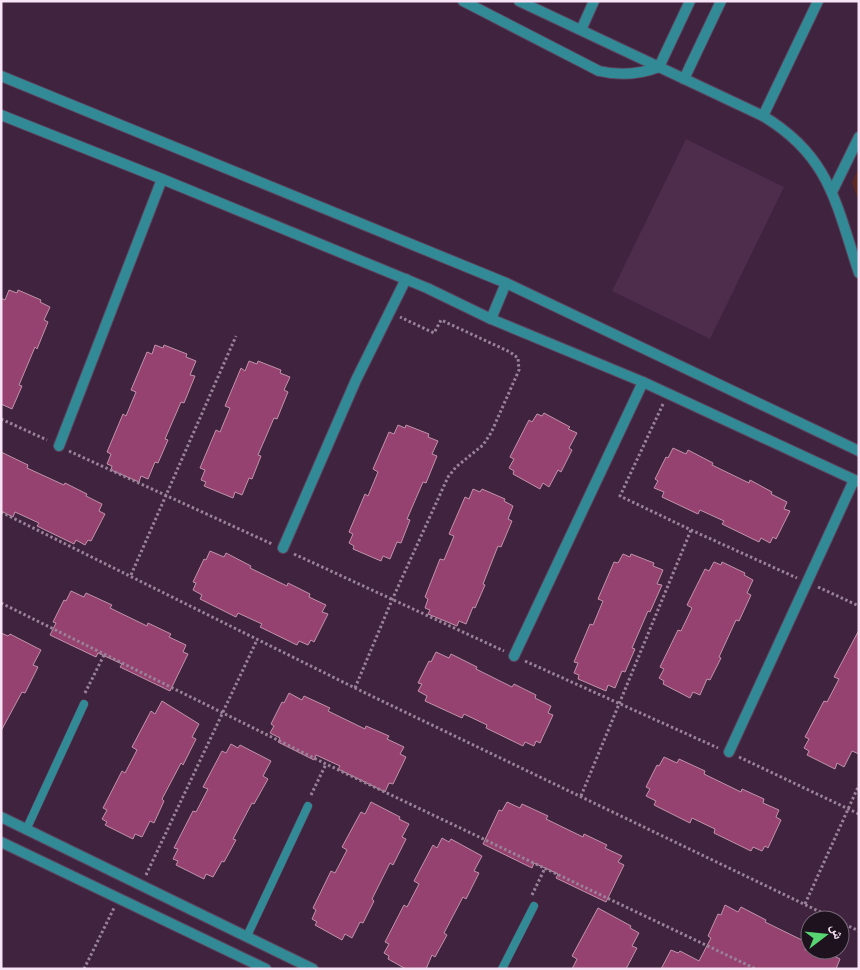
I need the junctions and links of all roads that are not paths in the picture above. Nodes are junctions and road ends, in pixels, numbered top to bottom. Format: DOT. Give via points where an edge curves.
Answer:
graph roads {
  1 [pos="463,1"];
  2 [pos="519,1"];
  3 [pos="594,1"];
  4 [pos="690,1"];
  5 [pos="721,1"];
  6 [pos="818,1"];
  7 [pos="581,30"];
  8 [pos="659,67"];
  9 [pos="1,76"];
  10 [pos="684,79"];
  11 [pos="1,116"];
  12 [pos="763,116"];
  13 [pos="859,137"];
  14 [pos="162,179"];
  15 [pos="832,192"];
  16 [pos="859,273"];
  17 [pos="406,279"];
  18 [pos="506,283"];
  19 [pos="491,319"];
  20 [pos="643,382"];
  21 [pos="59,446"];
  22 [pos="859,451"];
  23 [pos="856,481"];
  24 [pos="283,548"];
  25 [pos="514,656"];
  26 [pos="83,706"];
  27 [pos="729,752"];
  28 [pos="308,808"];
  29 [pos="1,818"];
  30 [pos="26,830"];
  31 [pos="1,842"];
  32 [pos="532,908"];
  33 [pos="247,936"];
  34 [pos="266,969"];
  35 [pos="313,969"];
  36 [pos="502,969"];
  1 -- 8 [label="street" via="599,71 629,74"];
  2 -- 7 [label="street"];
  3 -- 7 [label="street"];
  4 -- 8 [label="street"];
  5 -- 10 [label="street"];
  6 -- 12 [label="street"];
  7 -- 8 [label="street"];
  8 -- 10 [label="street"];
  9 -- 18 [label="street"];
  10 -- 12 [label="street"];
  11 -- 14 [label="street"];
  12 -- 15 [label="street" via="805,148"];
  13 -- 15 [label="street"];
  14 -- 17 [label="street"];
  14 -- 21 [label="street"];
  15 -- 16 [label="street"];
  17 -- 19 [label="street"];
  17 -- 24 [label="street" via="356,380"];
  18 -- 19 [label="street"];
  18 -- 22 [label="street"];
  19 -- 20 [label="street"];
  20 -- 23 [label="street"];
  20 -- 25 [label="street"];
  23 -- 27 [label="street"];
  26 -- 30 [label="lane"];
  28 -- 33 [label="lane"];
  29 -- 30 [label="street"];
  30 -- 33 [label="street"];
  31 -- 34 [label="street"];
  32 -- 36 [label="lane"];
  33 -- 35 [label="street"];
}
